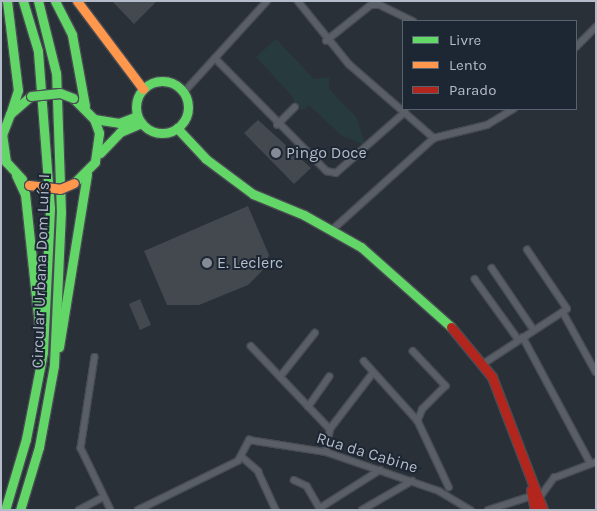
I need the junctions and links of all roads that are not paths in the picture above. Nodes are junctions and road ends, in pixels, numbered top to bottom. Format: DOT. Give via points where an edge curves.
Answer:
graph roads {
  1 [pos="7,1"];
  2 [pos="23,1"];
  3 [pos="38,1"];
  4 [pos="55,1"];
  5 [pos="76,1"];
  6 [pos="267,1"];
  7 [pos="298,1"];
  8 [pos="411,20"];
  9 [pos="596,27"];
  10 [pos="326,41"];
  11 [pos="577,46"];
  12 [pos="215,58"];
  13 [pos="143,90"];
  14 [pos="184,92"];
  15 [pos="85,106"];
  16 [pos="295,107"];
  17 [pos="402,109"];
  18 [pos="512,110"];
  19 [pos="405,112"];
  20 [pos="10,114"];
  21 [pos="94,119"];
  22 [pos="139,119"];
  23 [pos="277,125"];
  24 [pos="177,128"];
  25 [pos="434,138"];
  26 [pos="95,162"];
  27 [pos="87,174"];
  28 [pos="16,176"];
  29 [pos="331,230"];
  30 [pos="526,250"];
  31 [pos="492,268"];
  32 [pos="475,279"];
  33 [pos="563,312"];
  34 [pos="534,330"];
  35 [pos="315,333"];
  36 [pos="521,338"];
  37 [pos="251,346"];
  38 [pos="413,351"];
  39 [pos="43,352"];
  40 [pos="96,357"];
  41 [pos="364,361"];
  42 [pos="483,364"];
  43 [pos="54,365"];
  44 [pos="596,372"];
  45 [pos="373,373"];
  46 [pos="280,377"];
  47 [pos="330,377"];
  48 [pos="308,407"];
  49 [pos="418,422"];
  50 [pos="330,429"];
  51 [pos="326,452"];
  52 [pos="241,456"];
  53 [pos="593,463"];
  54 [pos="380,470"];
  55 [pos="294,480"];
  56 [pos="412,481"];
  57 [pos="449,487"];
  58 [pos="104,497"];
  59 [pos="536,498"];
  60 [pos="320,509"];
  61 [pos="5,510"];
  62 [pos="20,510"];
  63 [pos="79,510"];
  64 [pos="111,510"];
  65 [pos="138,510"];
  66 [pos="276,510"];
  67 [pos="362,510"];
  68 [pos="471,510"];
  69 [pos="488,510"];
  70 [pos="535,510"];
  71 [pos="543,510"];
  1 -- 20 [label="main road" via="18,90"];
  2 -- 39 [label="main road, Circular Urbana Dom Luís I" via="38,51 45,114 50,208"];
  3 -- 43 [label="main road, Circular Urbana Dom Luís I" via="56,74 61,213"];
  4 -- 15 [label="main road" via="72,35"];
  5 -- 13 [label="main road"];
  6 -- 12 [label="street"];
  7 -- 10 [label="street"];
  8 -- 10 [label="street" via="380,5 371,5"];
  9 -- 11 [label="street"];
  10 -- 17 [label="street"];
  12 -- 14 [label="street"];
  12 -- 23 [label="street"];
  13 -- 14 [label="main road" via="161,81"];
  13 -- 22 [label="main road" via="137,100"];
  14 -- 24 [label="main road" via="188,109"];
  15 -- 20 [label="main road, bridge" via="60,93 32,96"];
  15 -- 21 [label="main road"];
  16 -- 23 [label="street"];
  18 -- 25 [label="street" via="487,125"];
  19 -- 23 [label="street" via="336,173 328,171"];
  19 -- 25 [label="street"];
  20 -- 28 [label="main road" via="2,144"];
  21 -- 22 [label="main road" via="119,123"];
  21 -- 26 [label="main road" via="99,140"];
  22 -- 24 [label="main road" via="156,132"];
  22 -- 26 [label="main road" via="104,146"];
  24 -- 29 [label="main road" via="206,159 253,194"];
  25 -- 29 [label="street"];
  26 -- 27 [label="main road"];
  27 -- 28 [label="main road, bridge" via="60,189 29,184"];
  27 -- 43 [label="main road" via="64,329"];
  28 -- 39 [label="main road" via="25,194"];
  29 -- 42 [label="main road" via="395,274 453,328"];
  30 -- 33 [label="street" via="567,309"];
  31 -- 34 [label="street"];
  32 -- 36 [label="street"];
  33 -- 34 [label="street"];
  33 -- 44 [label="street"];
  34 -- 36 [label="street"];
  35 -- 46 [label="street"];
  36 -- 42 [label="street"];
  36 -- 53 [label="street"];
  37 -- 46 [label="street"];
  38 -- 49 [label="street" via="446,386 423,409"];
  39 -- 61 [label="main road, Circular Urbana Dom Luís I" via="26,439"];
  40 -- 58 [label="street" via="81,448"];
  41 -- 45 [label="street"];
  42 -- 59 [label="main road" via="499,391"];
  43 -- 62 [label="main road, Circular Urbana Dom Luís I" via="39,447"];
  45 -- 49 [label="street"];
  45 -- 50 [label="street"];
  46 -- 48 [label="street"];
  47 -- 48 [label="street"];
  48 -- 50 [label="street"];
  49 -- 57 [label="street"];
  50 -- 51 [label="street"];
  51 -- 52 [label="street, Rua da Cabine" via="249,440"];
  51 -- 54 [label="street, Rua da Cabine"];
  52 -- 65 [label="street"];
  52 -- 66 [label="street" via="258,471"];
  53 -- 59 [label="street" via="554,478"];
  54 -- 56 [label="street, Rua da Cabine"];
  54 -- 60 [label="street"];
  55 -- 60 [label="street" via="307,486"];
  56 -- 67 [label="street"];
  56 -- 68 [label="street, Rua da Cabine"];
  58 -- 63 [label="street"];
  58 -- 64 [label="street"];
  59 -- 69 [label="street"];
  59 -- 70 [label="main road"];
  59 -- 71 [label="main road"];
}
